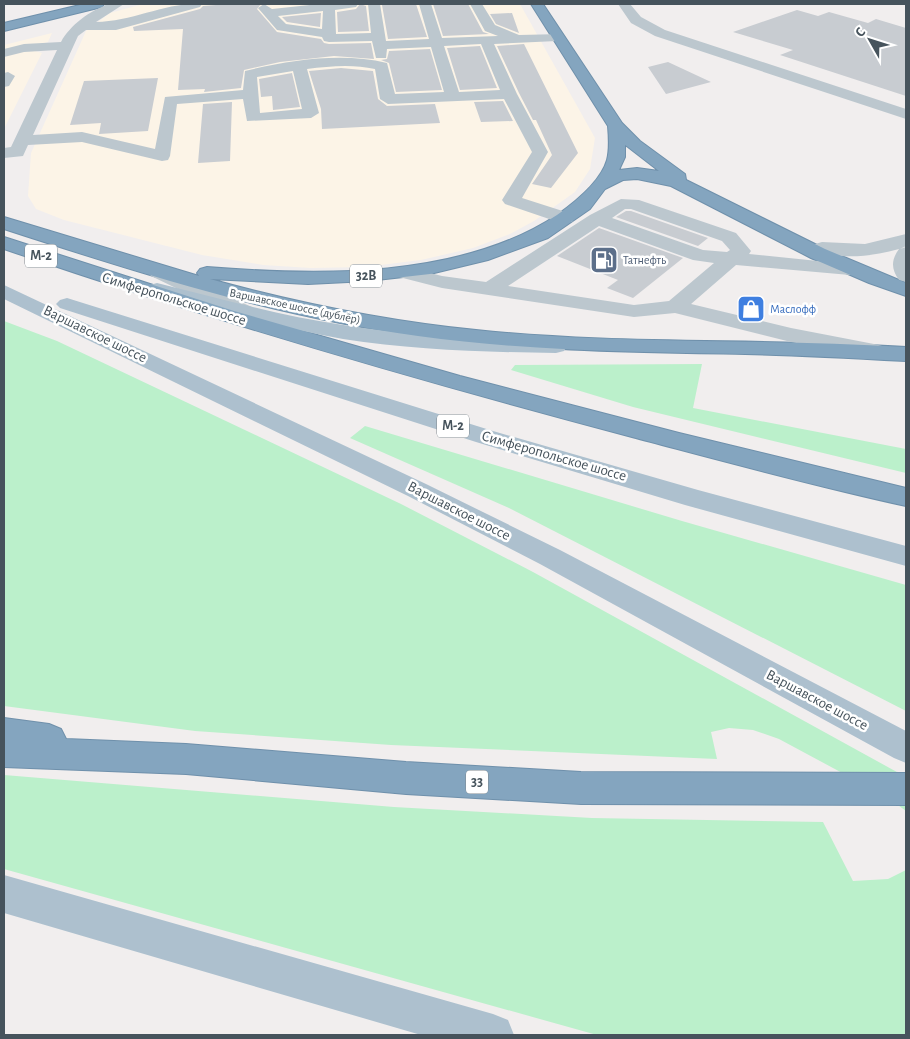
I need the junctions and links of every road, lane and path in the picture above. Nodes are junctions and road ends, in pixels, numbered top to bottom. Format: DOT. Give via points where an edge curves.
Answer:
graph roads {
  1 [pos="98,4"];
  2 [pos="118,4"];
  3 [pos="196,4"];
  4 [pos="327,4"];
  5 [pos="352,4"];
  6 [pos="374,4"];
  7 [pos="425,4"];
  8 [pos="476,4"];
  9 [pos="536,4"];
  10 [pos="624,4"];
  11 [pos="264,8"];
  12 [pos="85,24"];
  13 [pos="4,27"];
  14 [pos="329,34"];
  15 [pos="557,37"];
  16 [pos="519,39"];
  17 [pos="486,40"];
  18 [pos="379,41"];
  19 [pos="437,42"];
  20 [pos="65,46"];
  21 [pos="4,53"];
  22 [pos="299,66"];
  23 [pos="382,66"];
  24 [pos="250,94"];
  25 [pos="509,94"];
  26 [pos="453,97"];
  27 [pos="906,114"];
  28 [pos="616,126"];
  29 [pos="14,149"];
  30 [pos="600,185"];
  31 [pos="722,206"];
  32 [pos="565,218"];
  33 [pos="596,220"];
  34 [pos="4,223"];
  35 [pos="787,240"];
  36 [pos="906,240"];
  37 [pos="4,243"];
  38 [pos="906,253"];
  39 [pos="109,257"];
  40 [pos="730,260"];
  41 [pos="850,269"];
  42 [pos="79,270"];
  43 [pos="158,272"];
  44 [pos="406,273"];
  45 [pos="906,276"];
  46 [pos="4,284"];
  47 [pos="492,288"];
  48 [pos="906,290"];
  49 [pos="4,291"];
  50 [pos="675,307"];
  51 [pos="236,308"];
  52 [pos="319,343"];
  53 [pos="595,345"];
  54 [pos="878,352"];
  55 [pos="906,354"];
  56 [pos="906,497"];
  57 [pos="906,556"];
  58 [pos="4,732"];
  59 [pos="906,748"];
  60 [pos="4,752"];
  61 [pos="186,759"];
  62 [pos="906,789"];
  63 [pos="4,894"];
  64 [pos="493,1035"];
  1 -- 13 [label="highway"];
  2 -- 12 [label="street" via="102,10"];
  3 -- 12 [label="street" via="116,26"];
  4 -- 5 [label="street"];
  4 -- 11 [label="street"];
  4 -- 14 [label="street"];
  6 -- 18 [label="street"];
  7 -- 19 [label="street"];
  8 -- 16 [label="street" via="490,28"];
  9 -- 15 [label="highway"];
  10 -- 27 [label="street" via="636,20 660,34"];
  11 -- 14 [label="street" via="282,27"];
  12 -- 13 [label="street" via="88,18 85,15 71,15"];
  12 -- 20 [label="street" via="72,34"];
  14 -- 18 [label="street" via="329,38"];
  15 -- 16 [label="street"];
  15 -- 28 [label="highway"];
  16 -- 17 [label="street"];
  17 -- 19 [label="street"];
  17 -- 25 [label="street"];
  18 -- 19 [label="street"];
  18 -- 23 [label="street"];
  19 -- 26 [label="street"];
  20 -- 21 [label="street" via="24,48"];
  20 -- 29 [label="street"];
  22 -- 23 [label="street" via="357,60"];
  22 -- 24 [label="street" via="250,74"];
  22 -- 24 [label="street" via="311,113 253,118"];
  23 -- 26 [label="street" via="388,99"];
  24 -- 29 [label="street" via="170,100 162,156 82,138"];
  25 -- 26 [label="street"];
  25 -- 32 [label="street" via="540,152 511,200"];
  28 -- 30 [label="highway, 32B" via="618,149 613,166"];
  28 -- 31 [label="highway" via="686,184"];
  30 -- 31 [label="highway" via="610,177 644,174 677,182"];
  30 -- 32 [label="highway, 32B" via="585,203"];
  31 -- 35 [label="highway"];
  32 -- 44 [label="highway, 32B" via="538,234 478,257"];
  33 -- 40 [label="street" via="700,256"];
  33 -- 40 [label="street" via="621,204 633,204 729,237 741,251"];
  33 -- 47 [label="street"];
  34 -- 39 [label="highway, Варшавское шоссе (дублёр)"];
  35 -- 36 [label="street" via="827,249 863,251 886,248"];
  35 -- 41 [label="highway"];
  37 -- 42 [label="highway, М-2"];
  38 -- 45 [label="street" via="902,262"];
  39 -- 43 [label="highway, Варшавское шоссе (дублёр)"];
  39 -- 44 [label="highway, 32B" via="232,276 326,278"];
  40 -- 41 [label="street"];
  40 -- 50 [label="street"];
  41 -- 48 [label="highway"];
  42 -- 51 [label="main road"];
  42 -- 52 [label="highway, Симферопольское шоссе / М-2"];
  43 -- 51 [label="street"];
  43 -- 53 [label="highway, Варшавское шоссе (дублёр)" via="269,303 337,317 476,337"];
  44 -- 47 [label="street" via="442,282"];
  46 -- 57 [label="main road, Симферопольское шоссе / М-2" via="341,394"];
  47 -- 50 [label="street" via="634,311"];
  49 -- 59 [label="main road, Варшавское шоссе" via="417,490"];
  50 -- 54 [label="street"];
  51 -- 52 [label="street"];
  51 -- 53 [label="main road" via="341,332 407,340 488,346"];
  52 -- 56 [label="highway, Симферопольское шоссе / М-2" via="534,403"];
  53 -- 54 [label="highway"];
  54 -- 55 [label="highway"];
  58 -- 61 [label="highway, 33"];
  60 -- 61 [label="highway, 33"];
  61 -- 62 [label="highway, 33" via="406,778 552,786"];
  63 -- 64 [label="main road"];
}
